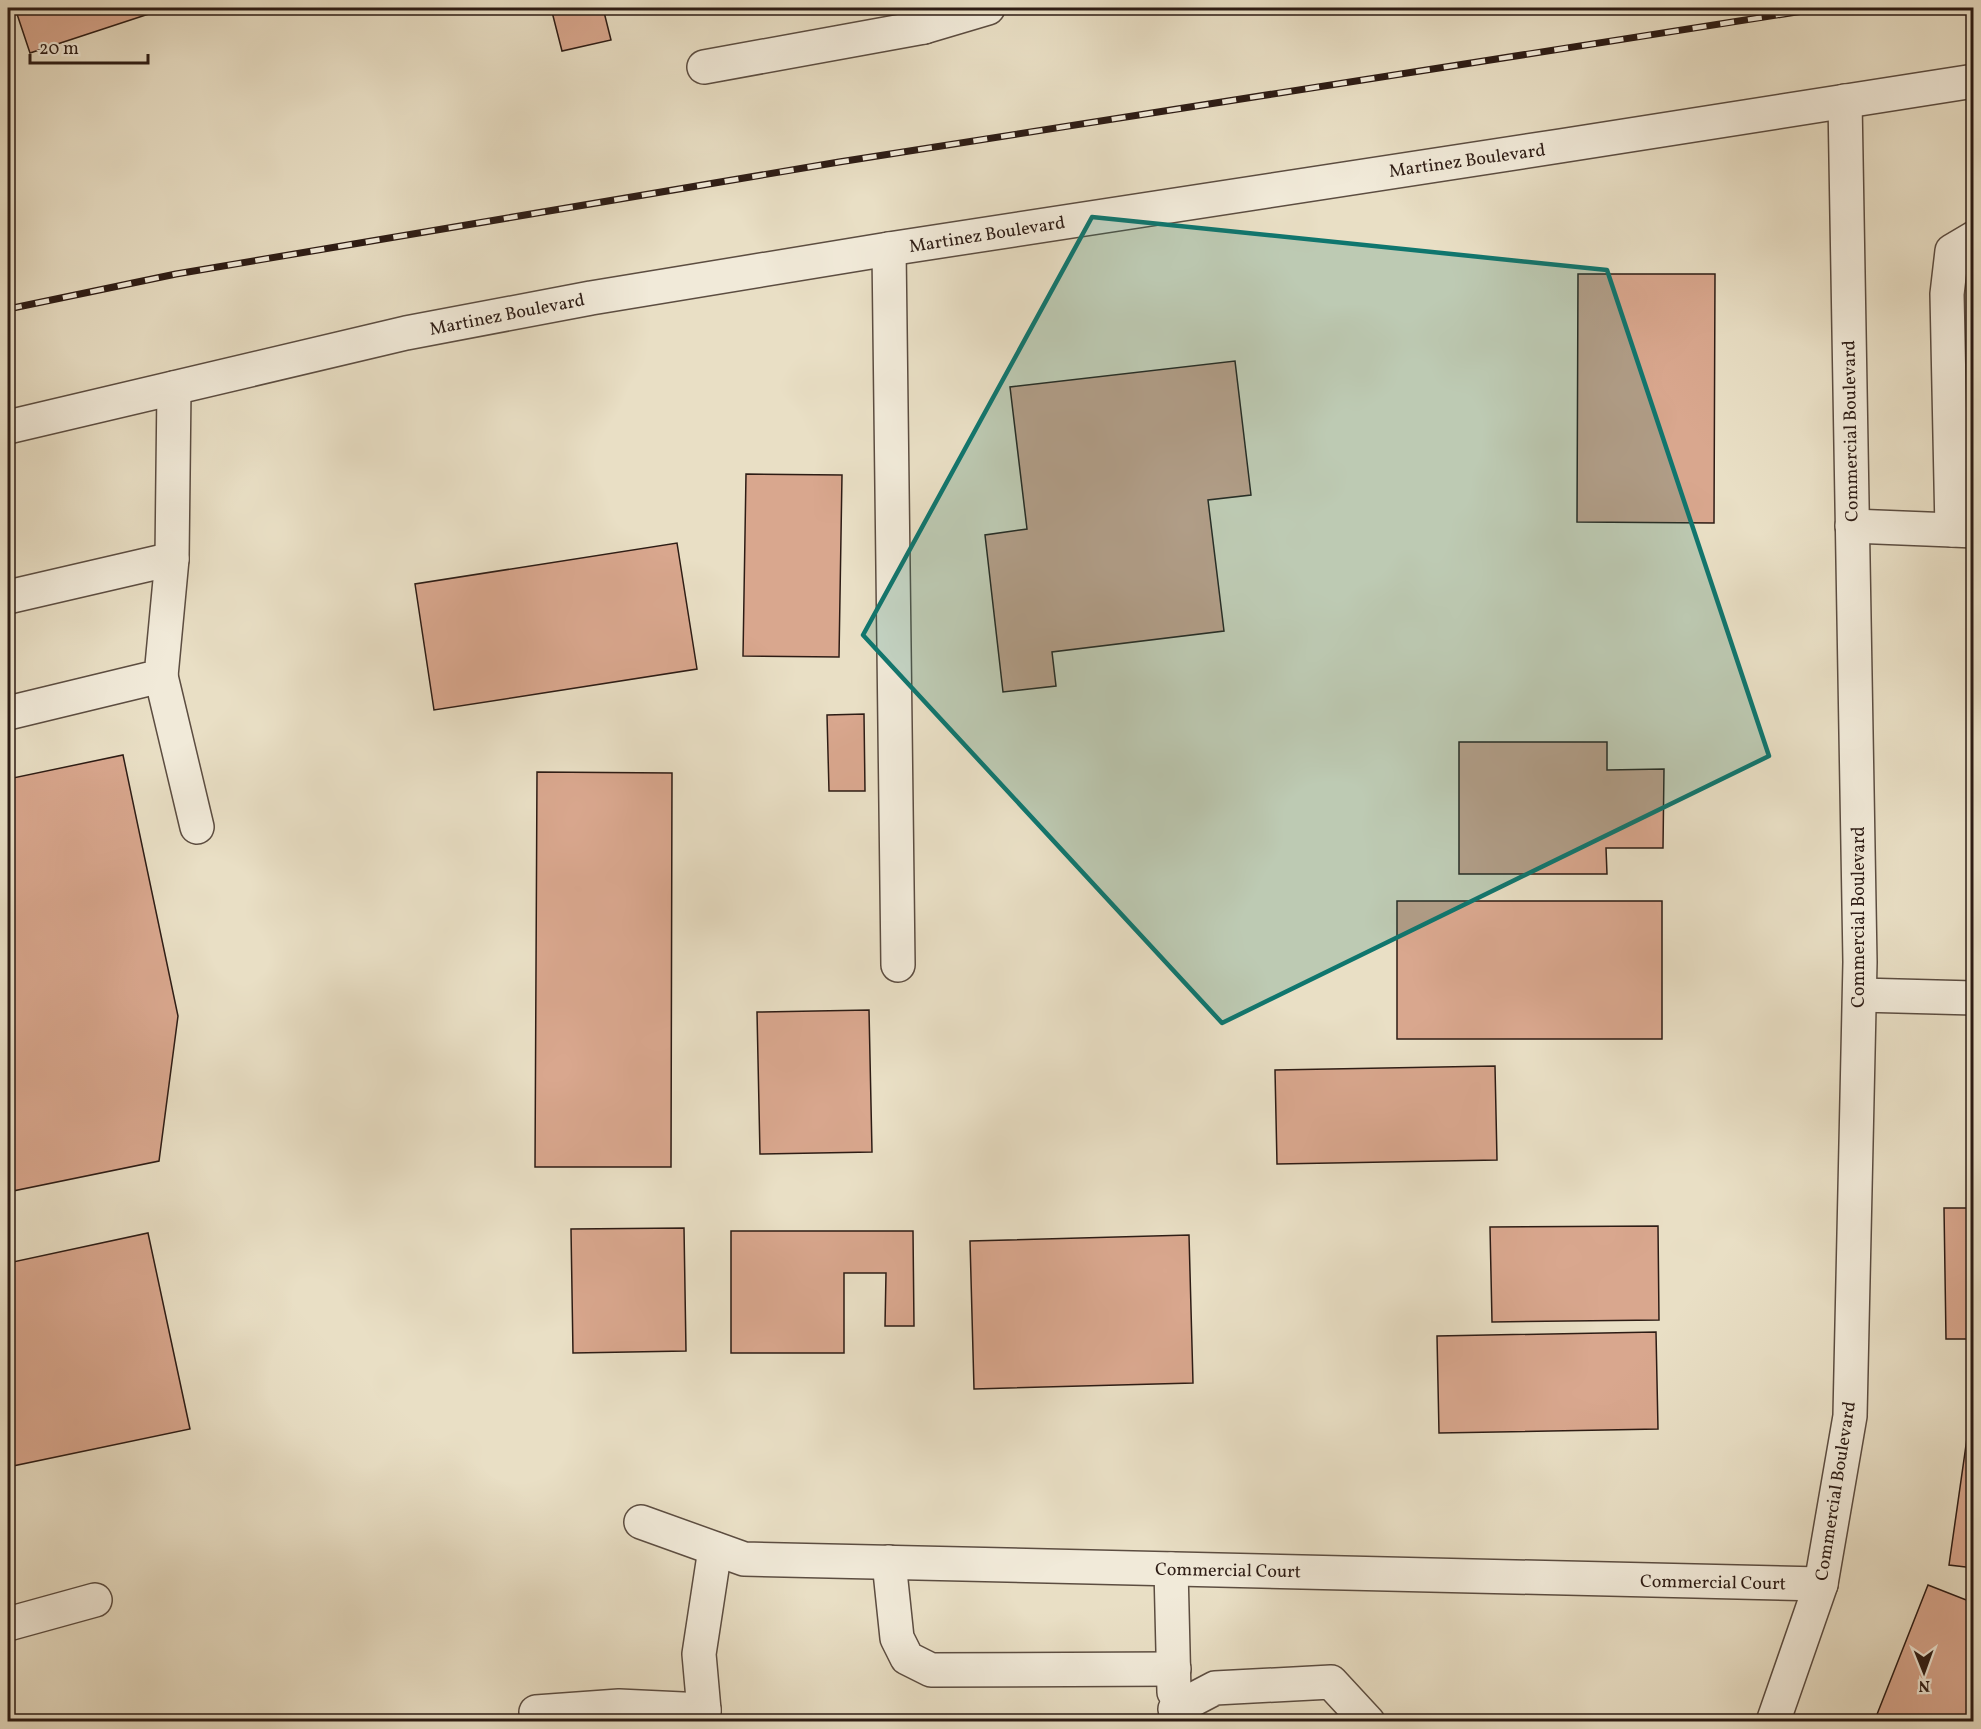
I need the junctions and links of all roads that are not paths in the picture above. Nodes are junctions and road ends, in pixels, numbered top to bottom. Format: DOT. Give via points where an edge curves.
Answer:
graph roads {
  1 [pos="988,8"];
  2 [pos="921,17"];
  3 [pos="704,67"];
  4 [pos="1974,81"];
  5 [pos="1845,101"];
  6 [pos="1974,238"];
  7 [pos="889,249"];
  8 [pos="174,388"];
  9 [pos="8,427"];
  10 [pos="1852,526"];
  11 [pos="1963,531"];
  12 [pos="172,559"];
  13 [pos="8,597"];
  14 [pos="161,676"];
  15 [pos="8,713"];
  16 [pos="197,827"];
  17 [pos="898,965"];
  18 [pos="1860,995"];
  19 [pos="1974,998"];
  20 [pos="641,1522"];
  21 [pos="715,1549"];
  22 [pos="890,1562"];
  23 [pos="1171,1569"];
  24 [pos="1821,1584"];
  25 [pos="95,1600"];
  26 [pos="8,1624"];
  27 [pos="1174,1669"];
  28 [pos="1181,1715"];
  29 [pos="704,1716"];
  30 [pos="537,1722"];
  31 [pos="1368,1722"];
  32 [pos="1773,1722"];
  1 -- 2 [label="street"];
  2 -- 3 [label="street"];
  4 -- 5 [label="street, Martinez Boulevard"];
  5 -- 7 [label="street, Martinez Boulevard"];
  5 -- 10 [label="street, Commercial Boulevard"];
  6 -- 11 [label="street" via="1952,251 1947,294"];
  7 -- 8 [label="street, Martinez Boulevard" via="406,333"];
  7 -- 17 [label="street"];
  8 -- 9 [label="street, Martinez Boulevard"];
  8 -- 12 [label="street"];
  10 -- 11 [label="street"];
  10 -- 18 [label="street, Commercial Boulevard"];
  12 -- 13 [label="street"];
  12 -- 14 [label="street"];
  14 -- 15 [label="street"];
  14 -- 16 [label="street"];
  18 -- 19 [label="street"];
  18 -- 24 [label="street, Commercial Boulevard" via="1850,1416"];
  20 -- 21 [label="street, Commercial Court"];
  21 -- 22 [label="street, Commercial Court" via="744,1559"];
  21 -- 29 [label="street" via="699,1654"];
  22 -- 23 [label="street, Commercial Court"];
  22 -- 27 [label="street" via="897,1638 907,1658 931,1670"];
  23 -- 24 [label="street, Commercial Court"];
  23 -- 27 [label="street"];
  24 -- 32 [label="street, Commercial Boulevard"];
  25 -- 26 [label="street"];
  27 -- 28 [label="street"];
  28 -- 31 [label="street" via="1215,1688 1330,1682"];
  29 -- 30 [label="street" via="607,1707 536,1712"];
}
